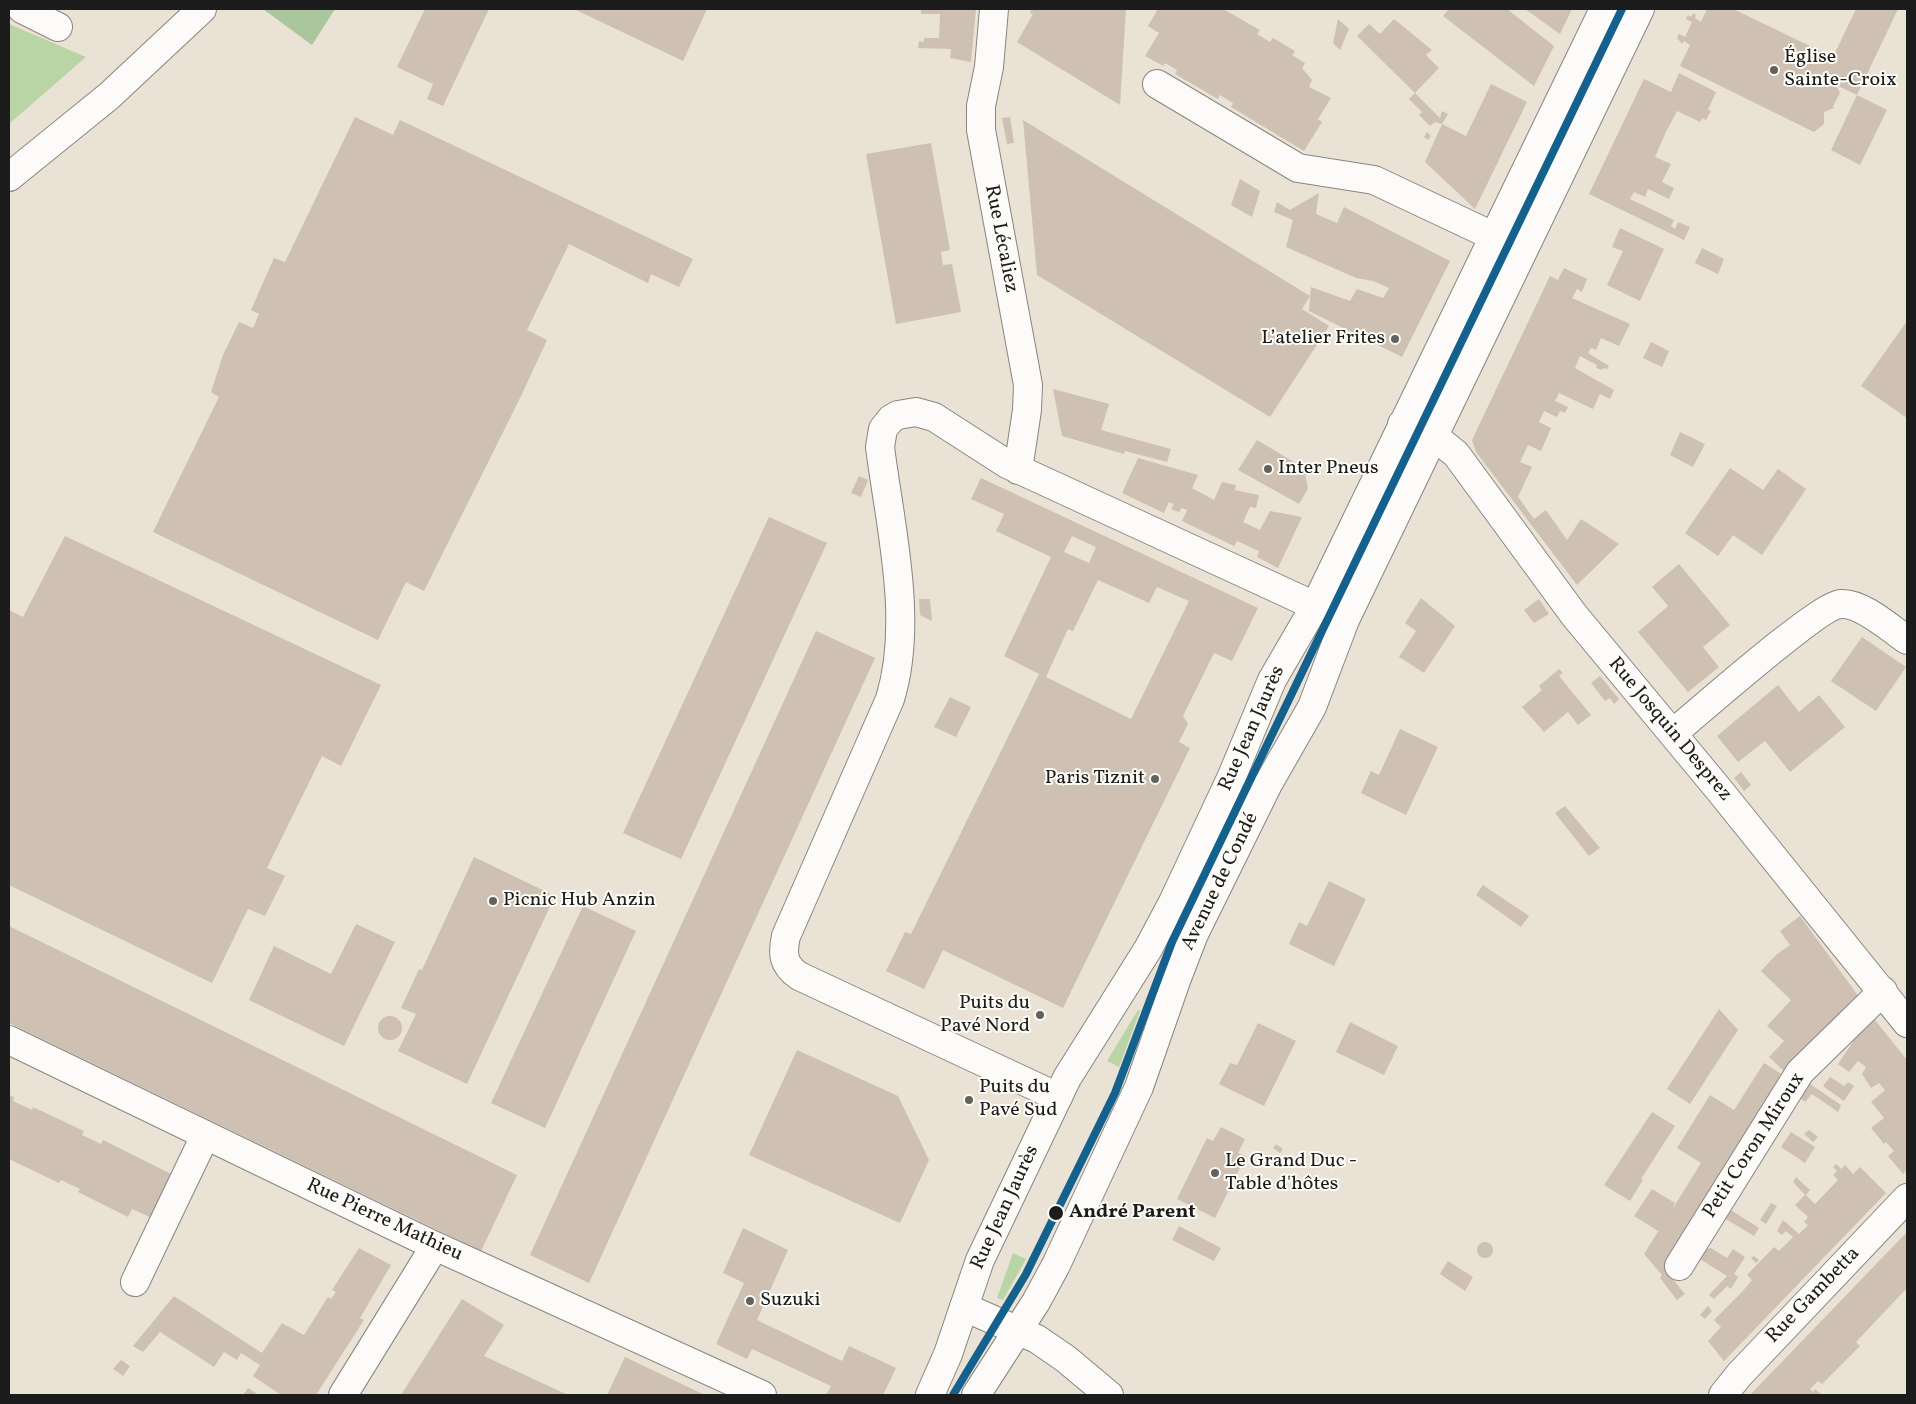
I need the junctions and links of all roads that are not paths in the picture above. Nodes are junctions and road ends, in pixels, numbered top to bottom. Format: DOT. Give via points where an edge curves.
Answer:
graph roads {
  1 [pos="22,9"];
  2 [pos="202,9"];
  3 [pos="994,9"];
  4 [pos="1604,9"];
  5 [pos="1640,9"];
  6 [pos="58,27"];
  7 [pos="1157,84"];
  8 [pos="9,177"];
  9 [pos="1495,237"];
  10 [pos="1402,424"];
  11 [pos="1433,437"];
  12 [pos="1018,470"];
  13 [pos="1315,606"];
  14 [pos="1907,640"];
  15 [pos="1673,733"];
  16 [pos="1883,991"];
  17 [pos="1907,1023"];
  18 [pos="9,1040"];
  19 [pos="1058,1097"];
  20 [pos="205,1136"];
  21 [pos="1907,1198"];
  22 [pos="435,1246"];
  23 [pos="1679,1266"];
  24 [pos="135,1282"];
  25 [pos="964,1307"];
  26 [pos="1018,1330"];
  27 [pos="343,1395"];
  28 [pos="762,1395"];
  29 [pos="930,1395"];
  30 [pos="976,1395"];
  31 [pos="1109,1395"];
  32 [pos="1723,1395"];
  1 -- 6 [label="street"];
  2 -- 8 [label="street" via="109,96"];
  3 -- 12 [label="street, Rue Lécaliez" via="989,67 981,106 981,130 1028,385"];
  4 -- 9 [label="street, Rue Jean Jaurès"];
  5 -- 11 [label="street, Avenue de Condé"];
  7 -- 9 [label="street" via="1298,168 1374,180"];
  9 -- 10 [label="street, Rue Jean Jaurès"];
  10 -- 11 [label="street"];
  10 -- 13 [label="street, Rue Jean Jaurès"];
  11 -- 15 [label="street, Rue Josquin Desprez" via="1465,465 1574,615"];
  11 -- 26 [label="street, Avenue de Condé" via="1336,640 1312,708 1268,784 1194,934 1131,1104 1056,1265"];
  12 -- 13 [label="street"];
  12 -- 19 [label="street" via="982,450 944,422 924,413 898,415 883,429 880,447 897,561 897,670 890,698 786,936 783,953 790,970 799,976"];
  13 -- 19 [label="street, Rue Jean Jaurès" via="1272,680 1232,776 1173,902 1148,949 1078,1057"];
  14 -- 15 [label="street" via="1861,608 1851,604 1833,606"];
  15 -- 16 [label="street, Rue Josquin Desprez"];
  16 -- 17 [label="street, Rue Josquin Desprez"];
  16 -- 23 [label="street, Petit Coron Miroux" via="1800,1072"];
  18 -- 20 [label="street, Rue Pierre Mathieu"];
  19 -- 25 [label="street, Rue Jean Jaurès" via="988,1242"];
  20 -- 22 [label="street, Rue Pierre Mathieu"];
  20 -- 24 [label="street"];
  21 -- 32 [label="street, Rue Gambetta"];
  22 -- 27 [label="street"];
  22 -- 28 [label="street, Rue Pierre Mathieu"];
  25 -- 26 [label="street"];
  25 -- 29 [label="street, Rue Jean Jaurès"];
  26 -- 30 [label="street, Avenue de Condé"];
  26 -- 31 [label="street" via="1050,1347"];
}
